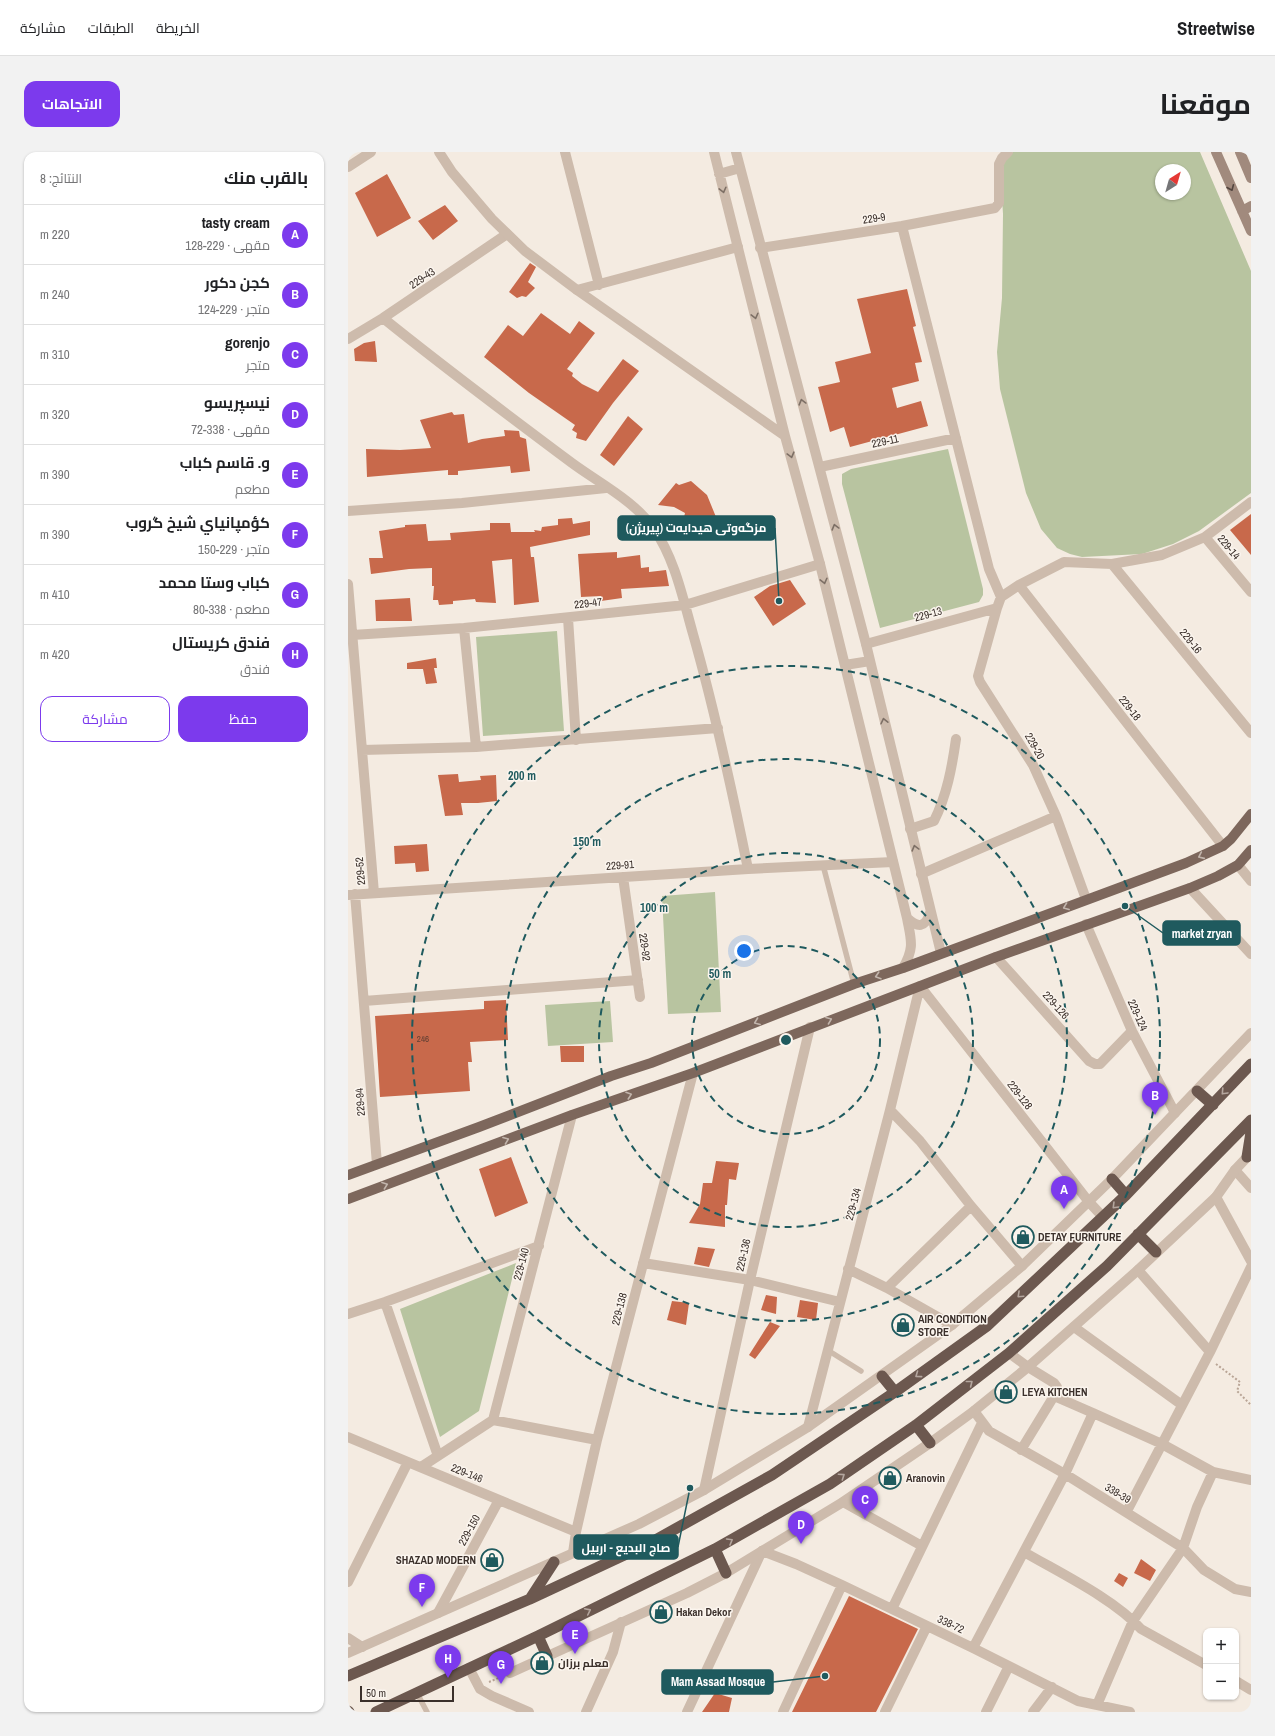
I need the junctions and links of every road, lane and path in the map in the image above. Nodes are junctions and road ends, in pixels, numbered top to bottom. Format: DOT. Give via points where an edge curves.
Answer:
graph roads {
  1 [pos="371,152"];
  2 [pos="439,152"];
  3 [pos="565,152"];
  4 [pos="714,152"];
  5 [pos="736,152"];
  6 [pos="1008,152"];
  7 [pos="1216,152"];
  8 [pos="1240,152"];
  9 [pos="348,166"];
  10 [pos="740,168"];
  11 [pos="719,174"];
  12 [pos="1251,178"];
  13 [pos="1251,206"];
  14 [pos="1242,211"];
  15 [pos="902,226"];
  16 [pos="1251,230"];
  17 [pos="507,234"];
  18 [pos="738,247"];
  19 [pos="760,248"];
  20 [pos="599,285"];
  21 [pos="577,290"];
  22 [pos="384,318"];
  23 [pos="348,339"];
  24 [pos="785,436"];
  25 [pos="956,438"];
  26 [pos="820,467"];
  27 [pos="606,488"];
  28 [pos="1251,502"];
  29 [pos="348,511"];
  30 [pos="1205,537"];
  31 [pos="820,564"];
  32 [pos="1112,564"];
  33 [pos="348,584"];
  34 [pos="1019,585"];
  35 [pos="1251,592"];
  36 [pos="1001,597"];
  37 [pos="685,605"];
  38 [pos="997,608"];
  39 [pos="568,618"];
  40 [pos="464,628"];
  41 [pos="352,635"];
  42 [pos="866,644"];
  43 [pos="870,661"];
  44 [pos="845,665"];
  45 [pos="718,728"];
  46 [pos="1251,733"];
  47 [pos="956,739"];
  48 [pos="576,740"];
  49 [pos="476,747"];
  50 [pos="362,750"];
  51 [pos="1251,814"];
  52 [pos="1056,816"];
  53 [pos="910,829"];
  54 [pos="1223,846"];
  55 [pos="1251,850"];
  56 [pos="893,862"];
  57 [pos="823,865"];
  58 [pos="1238,865"];
  59 [pos="748,869"];
  60 [pos="921,874"];
  61 [pos="623,877"];
  62 [pos="1251,880"];
  63 [pos="1190,888"];
  64 [pos="374,893"];
  65 [pos="352,895"];
  66 [pos="1086,899"];
  67 [pos="930,913"];
  68 [pos="906,918"];
  69 [pos="1086,924"];
  70 [pos="941,953"];
  71 [pos="1251,954"];
  72 [pos="996,956"];
  73 [pos="904,968"];
  74 [pos="638,980"];
  75 [pos="854,984"];
  76 [pos="920,986"];
  77 [pos="640,997"];
  78 [pos="364,1001"];
  79 [pos="810,1027"];
  80 [pos="1132,1031"];
  81 [pos="1251,1033"];
  82 [pos="1251,1064"];
  83 [pos="693,1073"];
  84 [pos="1197,1091"];
  85 [pos="1213,1105"];
  86 [pos="890,1110"];
  87 [pos="1175,1114"];
  88 [pos="572,1115"];
  89 [pos="1251,1120"];
  90 [pos="1251,1132"];
  91 [pos="1249,1155"];
  92 [pos="376,1164"];
  93 [pos="1235,1170"];
  94 [pos="348,1175"];
  95 [pos="1112,1179"];
  96 [pos="1251,1188"];
  97 [pos="1126,1195"];
  98 [pos="1216,1197"];
  99 [pos="348,1199"];
  100 [pos="1089,1202"];
  101 [pos="971,1206"];
  102 [pos="1103,1217"];
  103 [pos="1138,1234"];
  104 [pos="539,1246"];
  105 [pos="1156,1252"];
  106 [pos="1251,1261"];
  107 [pos="643,1263"];
  108 [pos="1022,1266"];
  109 [pos="1251,1267"];
  110 [pos="848,1269"];
  111 [pos="1138,1270"];
  112 [pos="750,1280"];
  113 [pos="887,1288"];
  114 [pos="385,1302"];
  115 [pos="840,1302"];
  116 [pos="348,1314"];
  117 [pos="952,1325"];
  118 [pos="1074,1328"];
  119 [pos="829,1351"];
  120 [pos="1210,1352"];
  121 [pos="1009,1353"];
  122 [pos="1028,1367"];
  123 [pos="861,1371"];
  124 [pos="882,1376"];
  125 [pos="895,1392"];
  126 [pos="1054,1396"];
  127 [pos="1182,1405"];
  128 [pos="1251,1405"];
  129 [pos="974,1412"];
  130 [pos="1093,1413"];
  131 [pos="493,1420"];
  132 [pos="982,1423"];
  133 [pos="916,1425"];
  134 [pos="808,1427"];
  135 [pos="348,1437"];
  136 [pos="597,1440"];
  137 [pos="930,1443"];
  138 [pos="1162,1444"];
  139 [pos="1021,1450"];
  140 [pos="438,1456"];
  141 [pos="408,1462"];
  142 [pos="421,1467"];
  143 [pos="1213,1472"];
  144 [pos="1065,1474"];
  145 [pos="1251,1480"];
  146 [pos="704,1490"];
  147 [pos="499,1500"];
  148 [pos="843,1502"];
  149 [pos="1127,1512"];
  150 [pos="576,1532"];
  151 [pos="922,1546"];
  152 [pos="1184,1548"];
  153 [pos="715,1549"];
  154 [pos="762,1551"];
  155 [pos="1024,1552"];
  156 [pos="573,1553"];
  157 [pos="554,1562"];
  158 [pos="726,1573"];
  159 [pos="348,1582"];
  160 [pos="842,1585"];
  161 [pos="1251,1592"];
  162 [pos="530,1599"];
  163 [pos="892,1609"];
  164 [pos="438,1613"];
  165 [pos="1133,1621"];
  166 [pos="622,1622"];
  167 [pos="927,1626"];
  168 [pos="538,1636"];
  169 [pos="348,1638"];
  170 [pos="362,1647"];
  171 [pos="973,1648"];
  172 [pos="348,1653"];
  173 [pos="547,1656"];
  174 [pos="1204,1664"];
  175 [pos="1009,1666"];
  176 [pos="469,1668"];
  177 [pos="510,1673"];
  178 [pos="348,1676"];
  179 [pos="1239,1683"];
  180 [pos="479,1687"];
  181 [pos="1052,1687"];
  182 [pos="1251,1690"];
  183 [pos="417,1693"];
  184 [pos="1102,1708"];
  185 [pos="516,1710"];
  186 [pos="376,1712"];
  187 [pos="427,1712"];
  188 [pos="529,1712"];
  189 [pos="586,1712"];
  190 [pos="687,1712"];
  191 [pos="783,1712"];
  192 [pos="884,1712"];
  193 [pos="986,1712"];
  194 [pos="1033,1712"];
  195 [pos="1130,1712"];
  1 -- 9 [label="street"];
  2 -- 17 [label="street" via="452,172"];
  3 -- 20 [label="street"];
  4 -- 11 [label="street"];
  5 -- 10 [label="street"];
  6 -- 15 [label="street, 229-9" via="999,164 998,207"];
  7 -- 14 [label="main road, one-way"];
  8 -- 12 [label="main road"];
  10 -- 11 [label="street"];
  10 -- 19 [label="street"];
  11 -- 18 [label="street, one-way"];
  13 -- 14 [label="main road"];
  14 -- 16 [label="main road"];
  15 -- 19 [label="street, 229-9"];
  15 -- 25 [label="street"];
  17 -- 21 [label="street" via="525,251"];
  17 -- 22 [label="street, 229-43"];
  18 -- 20 [label="street"];
  18 -- 24 [label="street, one-way"];
  26 -- 19 [label="street, one-way"];
  20 -- 21 [label="street"];
  21 -- 24 [label="street"];
  22 -- 23 [label="street, 229-43"];
  22 -- 27 [label="street"];
  24 -- 31 [label="street, one-way"];
  25 -- 26 [label="street, 229-11"];
  25 -- 36 [label="street" via="989,569"];
  42 -- 26 [label="street, one-way"];
  27 -- 29 [label="street" via="462,503"];
  27 -- 37 [label="street" via="642,515 654,529 666,550"];
  28 -- 30 [label="street"];
  30 -- 32 [label="street" via="1162,555"];
  30 -- 35 [label="street, 229-14"];
  31 -- 37 [label="street, 229-47"];
  31 -- 44 [label="street, one-way"];
  32 -- 34 [label="street" via="1064,562"];
  32 -- 46 [label="street, 229-16"];
  33 -- 41 [label="street, 229-52"];
  34 -- 36 [label="street"];
  34 -- 54 [label="street, 229-18"];
  36 -- 38 [label="street, 229-20"];
  37 -- 39 [label="street, 229-47"];
  37 -- 45 [label="street"];
  38 -- 42 [label="street, 229-13"];
  38 -- 52 [label="street, 229-20" via="978,676 1033,765"];
  39 -- 40 [label="street, 229-47"];
  39 -- 48 [label="street"];
  40 -- 41 [label="street, 229-47"];
  40 -- 49 [label="street"];
  41 -- 50 [label="street, 229-52"];
  42 -- 43 [label="street"];
  43 -- 44 [label="street"];
  53 -- 43 [label="street, one-way"];
  44 -- 56 [label="street"];
  45 -- 48 [label="street"];
  45 -- 59 [label="street"];
  47 -- 53 [label="street" via="943,803 934,821"];
  48 -- 49 [label="street"];
  49 -- 50 [label="street"];
  50 -- 64 [label="street, 229-52"];
  51 -- 54 [label="main road"];
  52 -- 60 [label="street"];
  52 -- 66 [label="street, 229-20"];
  60 -- 53 [label="street, one-way"];
  54 -- 66 [label="main road, one-way" via="1186,863"];
  55 -- 58 [label="main road"];
  56 -- 57 [label="street, 229-91"];
  56 -- 68 [label="street"];
  57 -- 59 [label="street, 229-91"];
  57 -- 75 [label="lane"];
  58 -- 62 [label="street"];
  58 -- 63 [label="main road"];
  59 -- 61 [label="street, 229-91"];
  60 -- 67 [label="street"];
  61 -- 64 [label="street, 229-91"];
  61 -- 74 [label="street, 229-92"];
  63 -- 69 [label="main road"];
  63 -- 71 [label="street"];
  64 -- 65 [label="street, 229-91"];
  65 -- 78 [label="street, 229-94"];
  66 -- 70 [label="main road, one-way"];
  67 -- 68 [label="street" via="922,925"];
  67 -- 70 [label="street"];
  68 -- 73 [label="street" via="912,950"];
  69 -- 72 [label="main road"];
  69 -- 80 [label="street, 229-124"];
  70 -- 73 [label="main road"];
  72 -- 76 [label="main road"];
  72 -- 80 [label="street, 229-126" via="1095,1064 1100,1064"];
  73 -- 75 [label="main road, one-way"];
  74 -- 77 [label="street, 229-92"];
  74 -- 78 [label="street"];
  75 -- 92 [label="main road, one-way"];
  79 -- 76 [label="main road, one-way"];
  76 -- 86 [label="street, 229-134"];
  76 -- 100 [label="street, 229-128"];
  78 -- 92 [label="street, 229-94"];
  79 -- 83 [label="main road"];
  79 -- 112 [label="street, 229-136"];
  80 -- 87 [label="street, 229-124"];
  81 -- 84 [label="street"];
  82 -- 85 [label="highway, one-way"];
  88 -- 83 [label="main road, one-way"];
  83 -- 107 [label="street, 229-138"];
  84 -- 85 [label="highway"];
  84 -- 87 [label="street"];
  85 -- 97 [label="highway"];
  86 -- 101 [label="street" via="920,1141"];
  86 -- 110 [label="street, 229-134"];
  87 -- 95 [label="street"];
  99 -- 88 [label="main road, one-way"];
  88 -- 104 [label="street, 229-140"];
  89 -- 103 [label="highway"];
  90 -- 91 [label="highway"];
  91 -- 93 [label="street"];
  92 -- 94 [label="main road"];
  93 -- 96 [label="street"];
  93 -- 98 [label="street"];
  95 -- 97 [label="highway"];
  95 -- 100 [label="street"];
  97 -- 102 [label="highway, one-way"];
  98 -- 105 [label="street"];
  98 -- 106 [label="street"];
  100 -- 102 [label="street, 229-128"];
  100 -- 108 [label="street"];
  101 -- 108 [label="street"];
  101 -- 113 [label="street"];
  102 -- 125 [label="highway, one-way" via="987,1326"];
  103 -- 105 [label="highway"];
  103 -- 121 [label="highway" via="1107,1266"];
  104 -- 114 [label="street"];
  104 -- 131 [label="street, 229-140"];
  105 -- 111 [label="street"];
  107 -- 112 [label="street"];
  107 -- 136 [label="street, 229-138"];
  108 -- 117 [label="street"];
  109 -- 120 [label="street"];
  110 -- 113 [label="street"];
  110 -- 115 [label="street, 229-134"];
  111 -- 118 [label="street"];
  111 -- 120 [label="street"];
  112 -- 115 [label="street"];
  112 -- 146 [label="street, 229-136"];
  113 -- 117 [label="street"];
  114 -- 116 [label="street"];
  114 -- 140 [label="street"];
  115 -- 119 [label="street, 229-134"];
  117 -- 124 [label="street"];
  118 -- 122 [label="street"];
  118 -- 127 [label="street"];
  119 -- 123 [label="lane"];
  119 -- 134 [label="street, 229-134"];
  120 -- 127 [label="street"];
  120 -- 128 [label="path" via="1213,1362 1240,1382 1237,1391"];
  121 -- 122 [label="street"];
  133 -- 121 [label="highway, one-way"];
  122 -- 126 [label="street" via="1054,1383 1057,1387"];
  122 -- 129 [label="street"];
  124 -- 125 [label="highway"];
  124 -- 134 [label="street"];
  125 -- 162 [label="highway" via="772,1476 650,1543"];
  126 -- 130 [label="street"];
  126 -- 139 [label="street"];
  127 -- 138 [label="street"];
  129 -- 132 [label="street, 338-39"];
  129 -- 137 [label="street"];
  130 -- 138 [label="street"];
  130 -- 144 [label="street"];
  131 -- 136 [label="street"];
  131 -- 140 [label="street"];
  132 -- 139 [label="street, 338-39" via="989,1431"];
  132 -- 151 [label="street"];
  133 -- 137 [label="highway"];
  153 -- 133 [label="highway, one-way" via="830,1484"];
  134 -- 146 [label="street"];
  135 -- 141 [label="street, 229-146"];
  136 -- 150 [label="street, 229-138"];
  137 -- 148 [label="street"];
  138 -- 143 [label="street"];
  138 -- 149 [label="street"];
  139 -- 144 [label="street, 338-39"];
  140 -- 142 [label="street"];
  141 -- 142 [label="street, 229-146"];
  141 -- 159 [label="street"];
  142 -- 147 [label="street, 229-146"];
  143 -- 145 [label="street"];
  143 -- 152 [label="street" via="1197,1507"];
  144 -- 149 [label="street, 338-39"];
  144 -- 155 [label="street"];
  146 -- 156 [label="street" via="639,1524"];
  147 -- 150 [label="street, 229-146"];
  147 -- 164 [label="street, 229-150"];
  148 -- 151 [label="street"];
  148 -- 154 [label="street"];
  149 -- 152 [label="street, 338-39"];
  150 -- 156 [label="street, 229-138"];
  151 -- 163 [label="street"];
  152 -- 161 [label="street, 338-39" via="1204,1570 1236,1589"];
  152 -- 165 [label="street"];
  153 -- 158 [label="highway"];
  168 -- 153 [label="highway, one-way"];
  154 -- 158 [label="street"];
  154 -- 160 [label="street, 338-72"];
  154 -- 190 [label="street"];
  155 -- 165 [label="street" via="1107,1602"];
  155 -- 171 [label="street"];
  156 -- 157 [label="street"];
  157 -- 162 [label="highway"];
  157 -- 164 [label="street"];
  158 -- 166 [label="street"];
  160 -- 163 [label="street, 338-72"];
  160 -- 191 [label="street"];
  162 -- 178 [label="highway"];
  163 -- 167 [label="street, 338-72"];
  164 -- 170 [label="street"];
  165 -- 174 [label="street" via="1141,1629"];
  165 -- 184 [label="street"];
  166 -- 173 [label="street"];
  166 -- 189 [label="street" via="613,1652"];
  167 -- 171 [label="street, 338-72"];
  167 -- 192 [label="street"];
  168 -- 173 [label="highway"];
  168 -- 176 [label="highway"];
  169 -- 170 [label="street"];
  170 -- 172 [label="street"];
  171 -- 175 [label="street, 338-72"];
  173 -- 177 [label="street"];
  175 -- 181 [label="street, 338-72"];
  175 -- 193 [label="street"];
  176 -- 180 [label="street"];
  176 -- 183 [label="highway"];
  177 -- 180 [label="path"];
  179 -- 182 [label="street"];
  180 -- 185 [label="street"];
  181 -- 184 [label="street, 338-72" via="1078,1701"];
  181 -- 194 [label="street"];
  183 -- 186 [label="highway"];
  183 -- 187 [label="lane"];
  184 -- 195 [label="street, 338-72"];
  185 -- 188 [label="street"];
}
